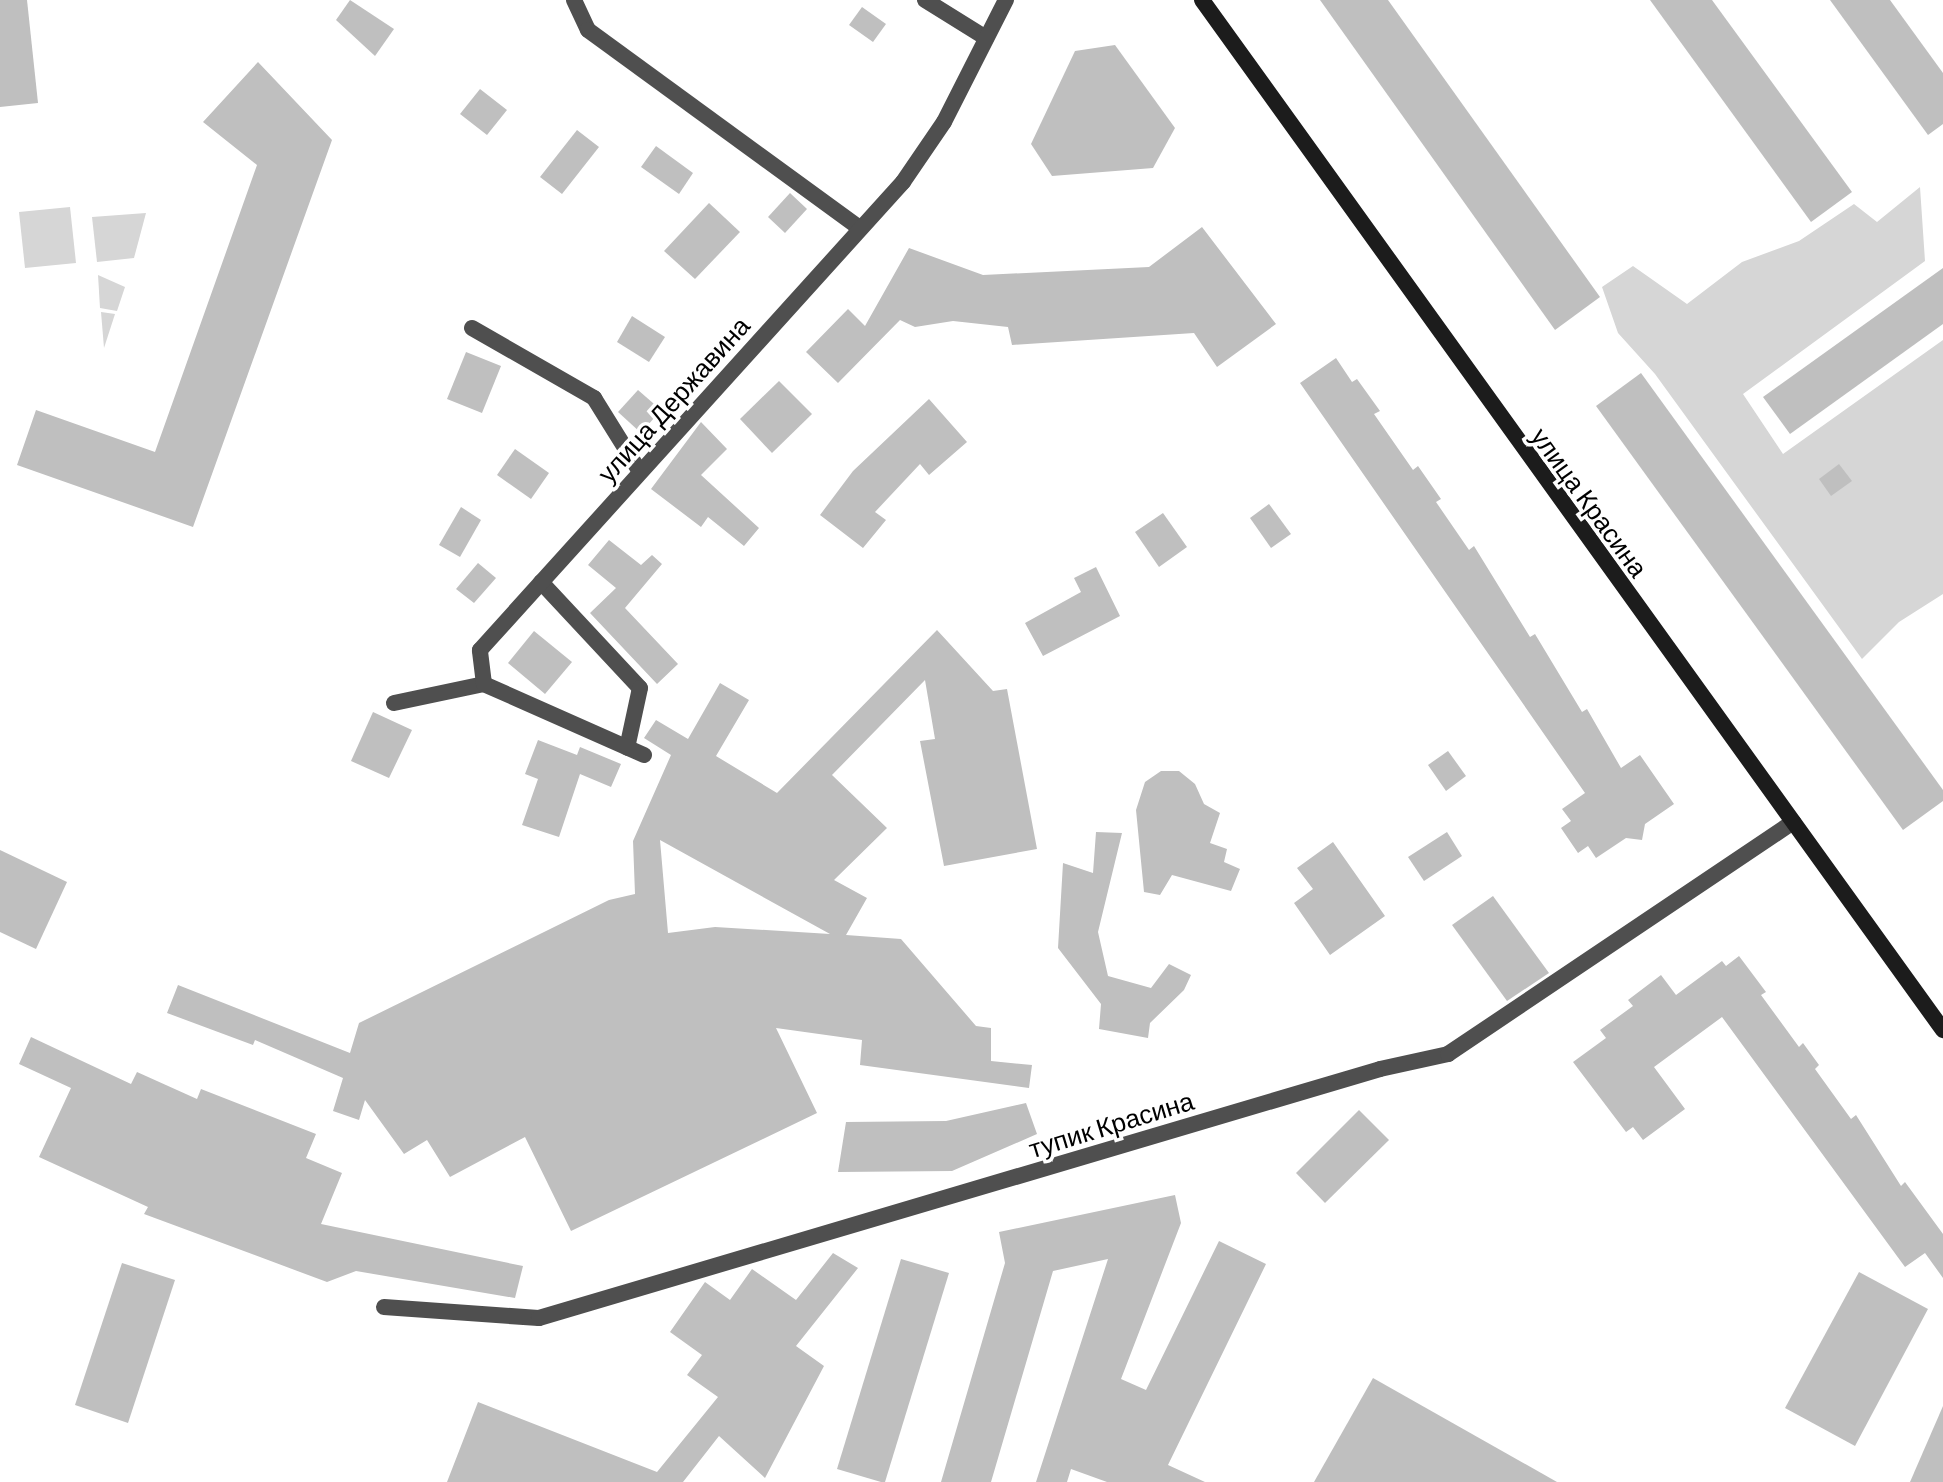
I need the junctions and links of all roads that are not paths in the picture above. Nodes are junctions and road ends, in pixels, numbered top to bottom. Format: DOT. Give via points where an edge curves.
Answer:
graph roads {
  1 [pos="574,0"];
  2 [pos="925,0"];
  3 [pos="1006,0"];
  4 [pos="1202,0"];
  5 [pos="986,38"];
  6 [pos="858,227"];
  7 [pos="472,328"];
  8 [pos="640,472"];
  9 [pos="541,582"];
  10 [pos="484,684"];
  11 [pos="394,703"];
  12 [pos="627,748"];
  13 [pos="644,755"];
  14 [pos="1793,822"];
  15 [pos="1943,1030"];
  16 [pos="384,1307"];
  1 -- 6 [label="street" via="588,30"];
  2 -- 5 [label="street"];
  3 -- 5 [label="street, улица Державина"];
  4 -- 14 [label="main road, улица Красина"];
  5 -- 6 [label="street, улица Державина" via="944,122 911,170"];
  6 -- 8 [label="street, улица Державина"];
  7 -- 8 [label="street" via="594,398"];
  8 -- 9 [label="street, улица Державина"];
  9 -- 10 [label="street, улица Державина" via="480,650"];
  9 -- 12 [label="street" via="640,688"];
  10 -- 11 [label="street"];
  10 -- 12 [label="street"];
  12 -- 13 [label="street"];
  14 -- 15 [label="main road, улица Красина"];
  14 -- 16 [label="street, тупик Красина" via="1448,1054 1380,1069 539,1318"];
}
